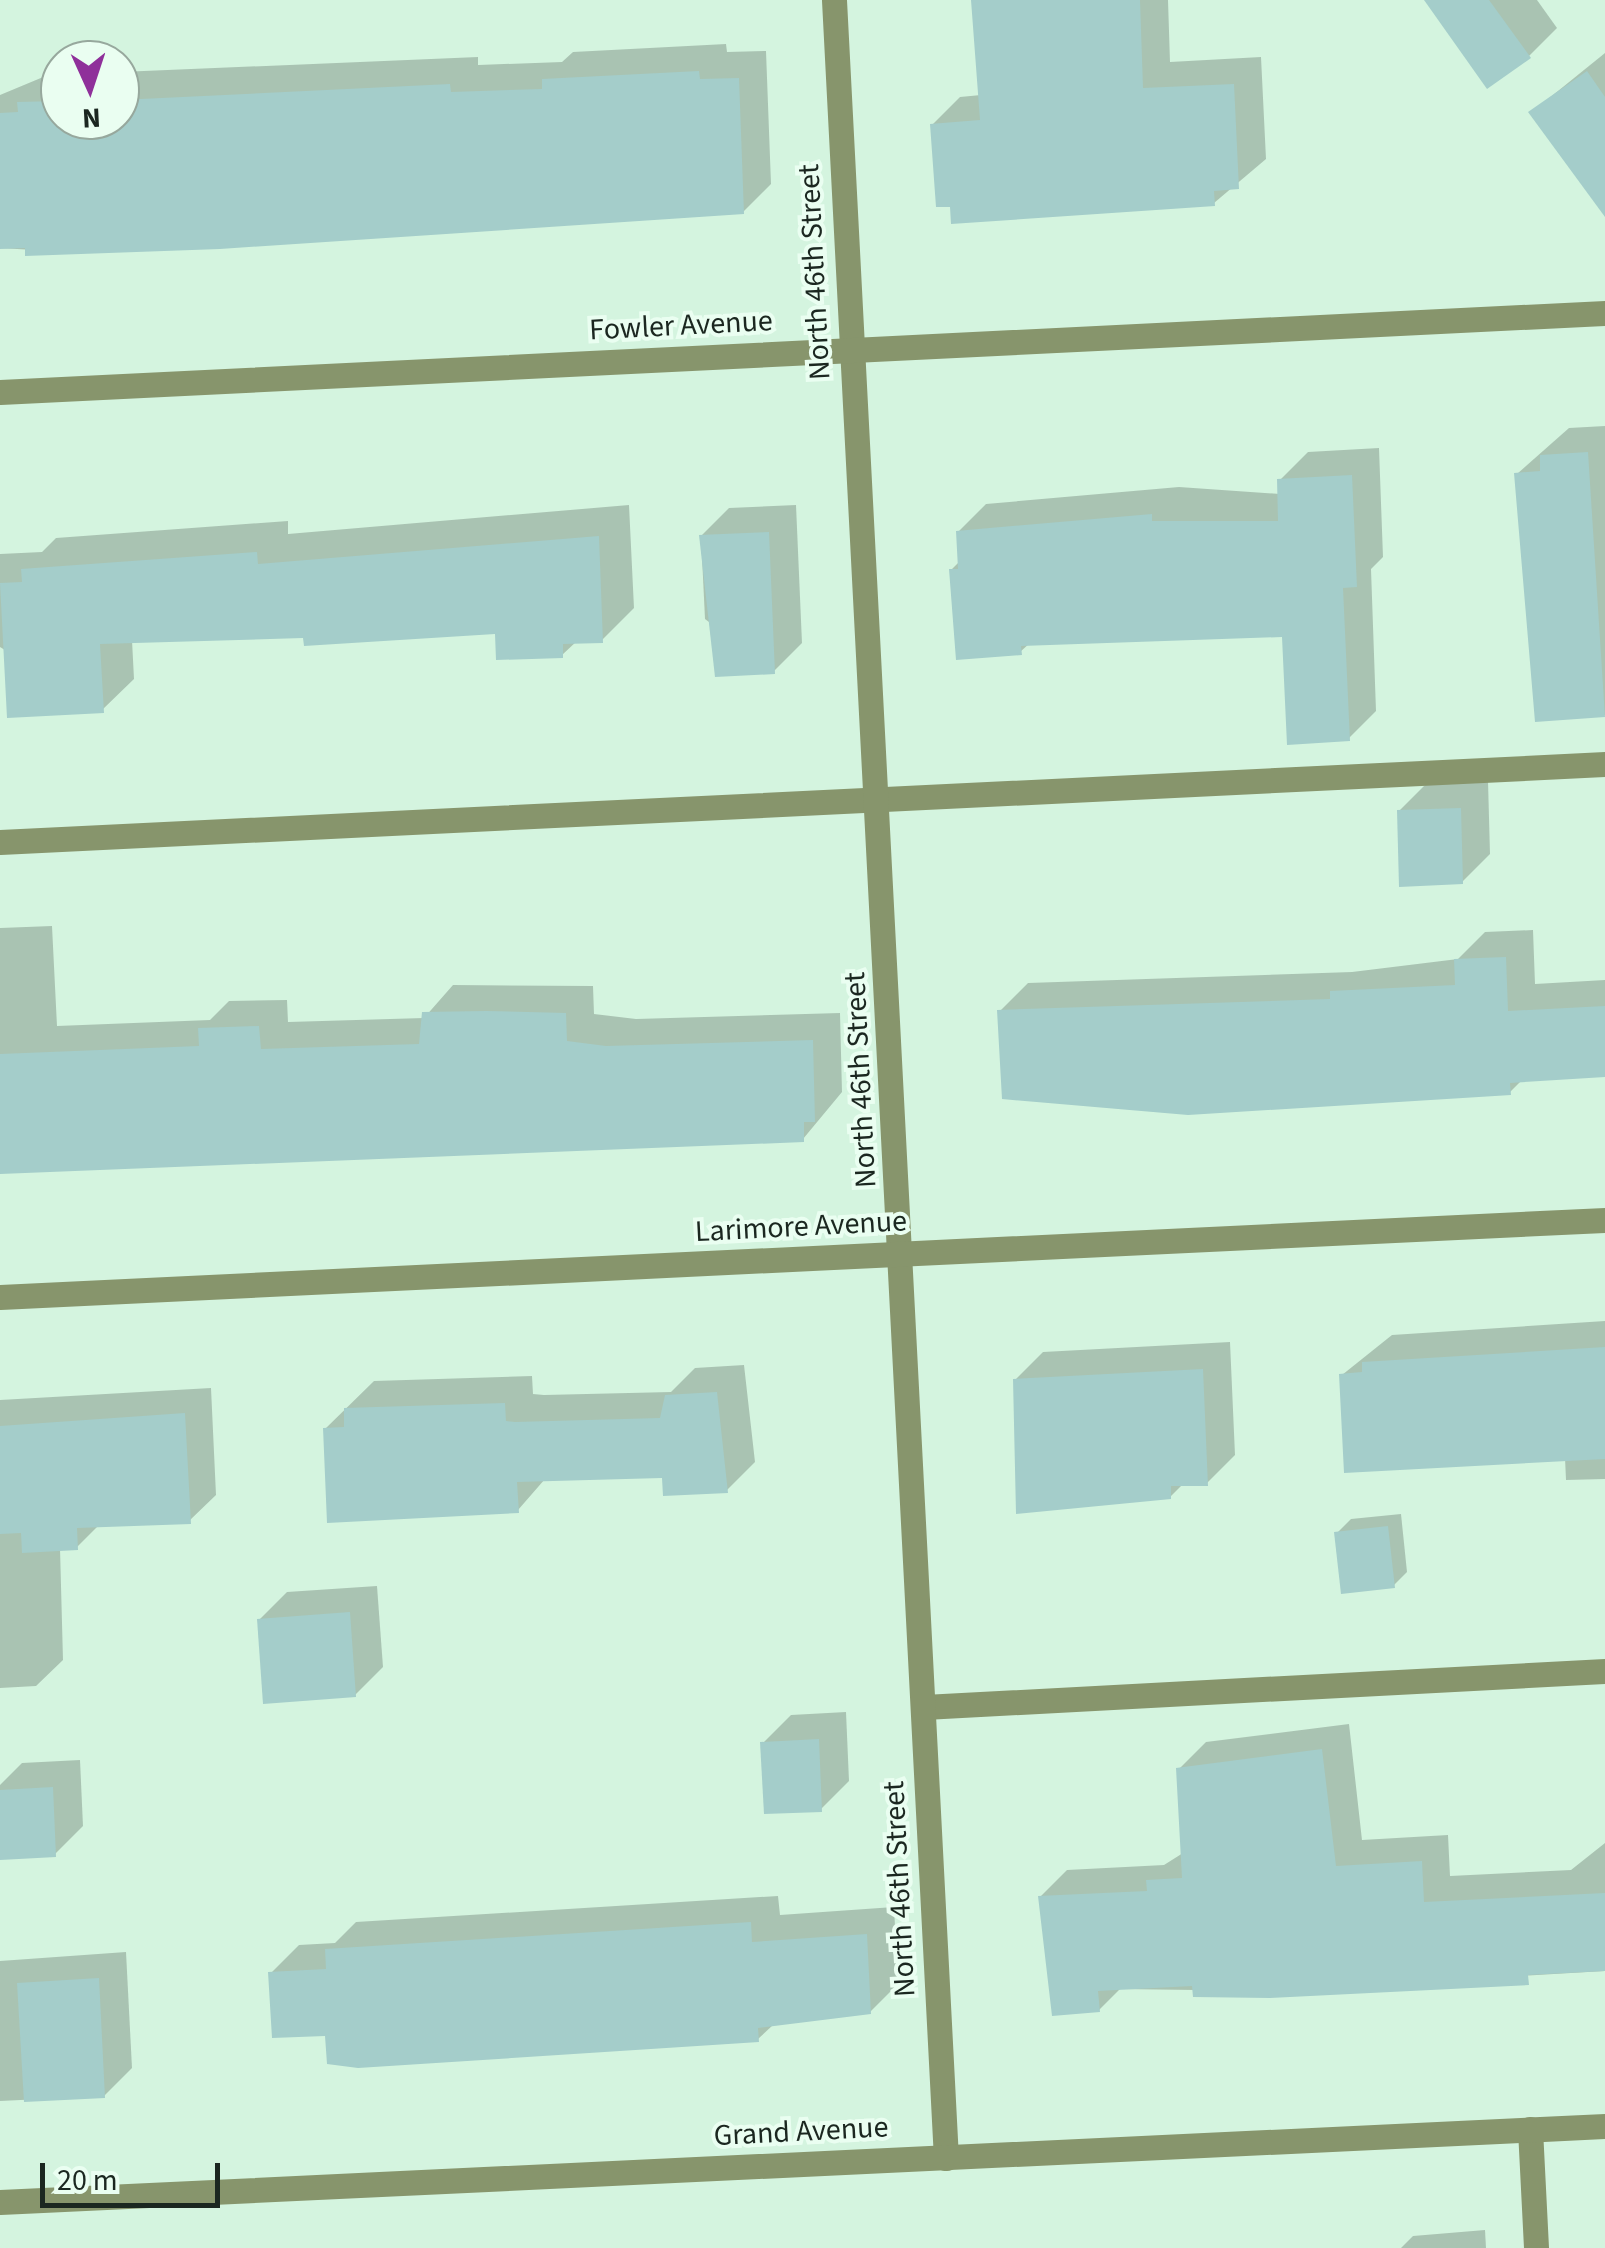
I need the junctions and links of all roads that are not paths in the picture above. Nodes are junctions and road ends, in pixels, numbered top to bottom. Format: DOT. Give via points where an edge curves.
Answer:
graph roads {
  1 [pos="834,0"];
  2 [pos="1605,313"];
  3 [pos="851,350"];
  4 [pos="0,392"];
  5 [pos="1605,764"];
  6 [pos="880,799"];
  7 [pos="0,842"];
  8 [pos="1605,1220"];
  9 [pos="902,1255"];
  10 [pos="0,1297"];
  11 [pos="1605,1671"];
  12 [pos="924,1707"];
  13 [pos="1605,2126"];
  14 [pos="1530,2130"];
  15 [pos="946,2158"];
  16 [pos="0,2202"];
  17 [pos="1536,2248"];
  1 -- 3 [label="street, North 46th Street"];
  2 -- 3 [label="street, Fowler Avenue"];
  3 -- 4 [label="street, Fowler Avenue"];
  3 -- 6 [label="street, North 46th Street"];
  5 -- 6 [label="street"];
  6 -- 7 [label="street"];
  6 -- 9 [label="street, North 46th Street"];
  8 -- 9 [label="street, Larimore Avenue"];
  9 -- 10 [label="street, Larimore Avenue"];
  9 -- 12 [label="street, North 46th Street"];
  11 -- 12 [label="street"];
  12 -- 15 [label="street, North 46th Street"];
  13 -- 14 [label="street, Grand Avenue"];
  14 -- 15 [label="street, Grand Avenue"];
  14 -- 17 [label="street"];
  15 -- 16 [label="street, Grand Avenue"];
}
